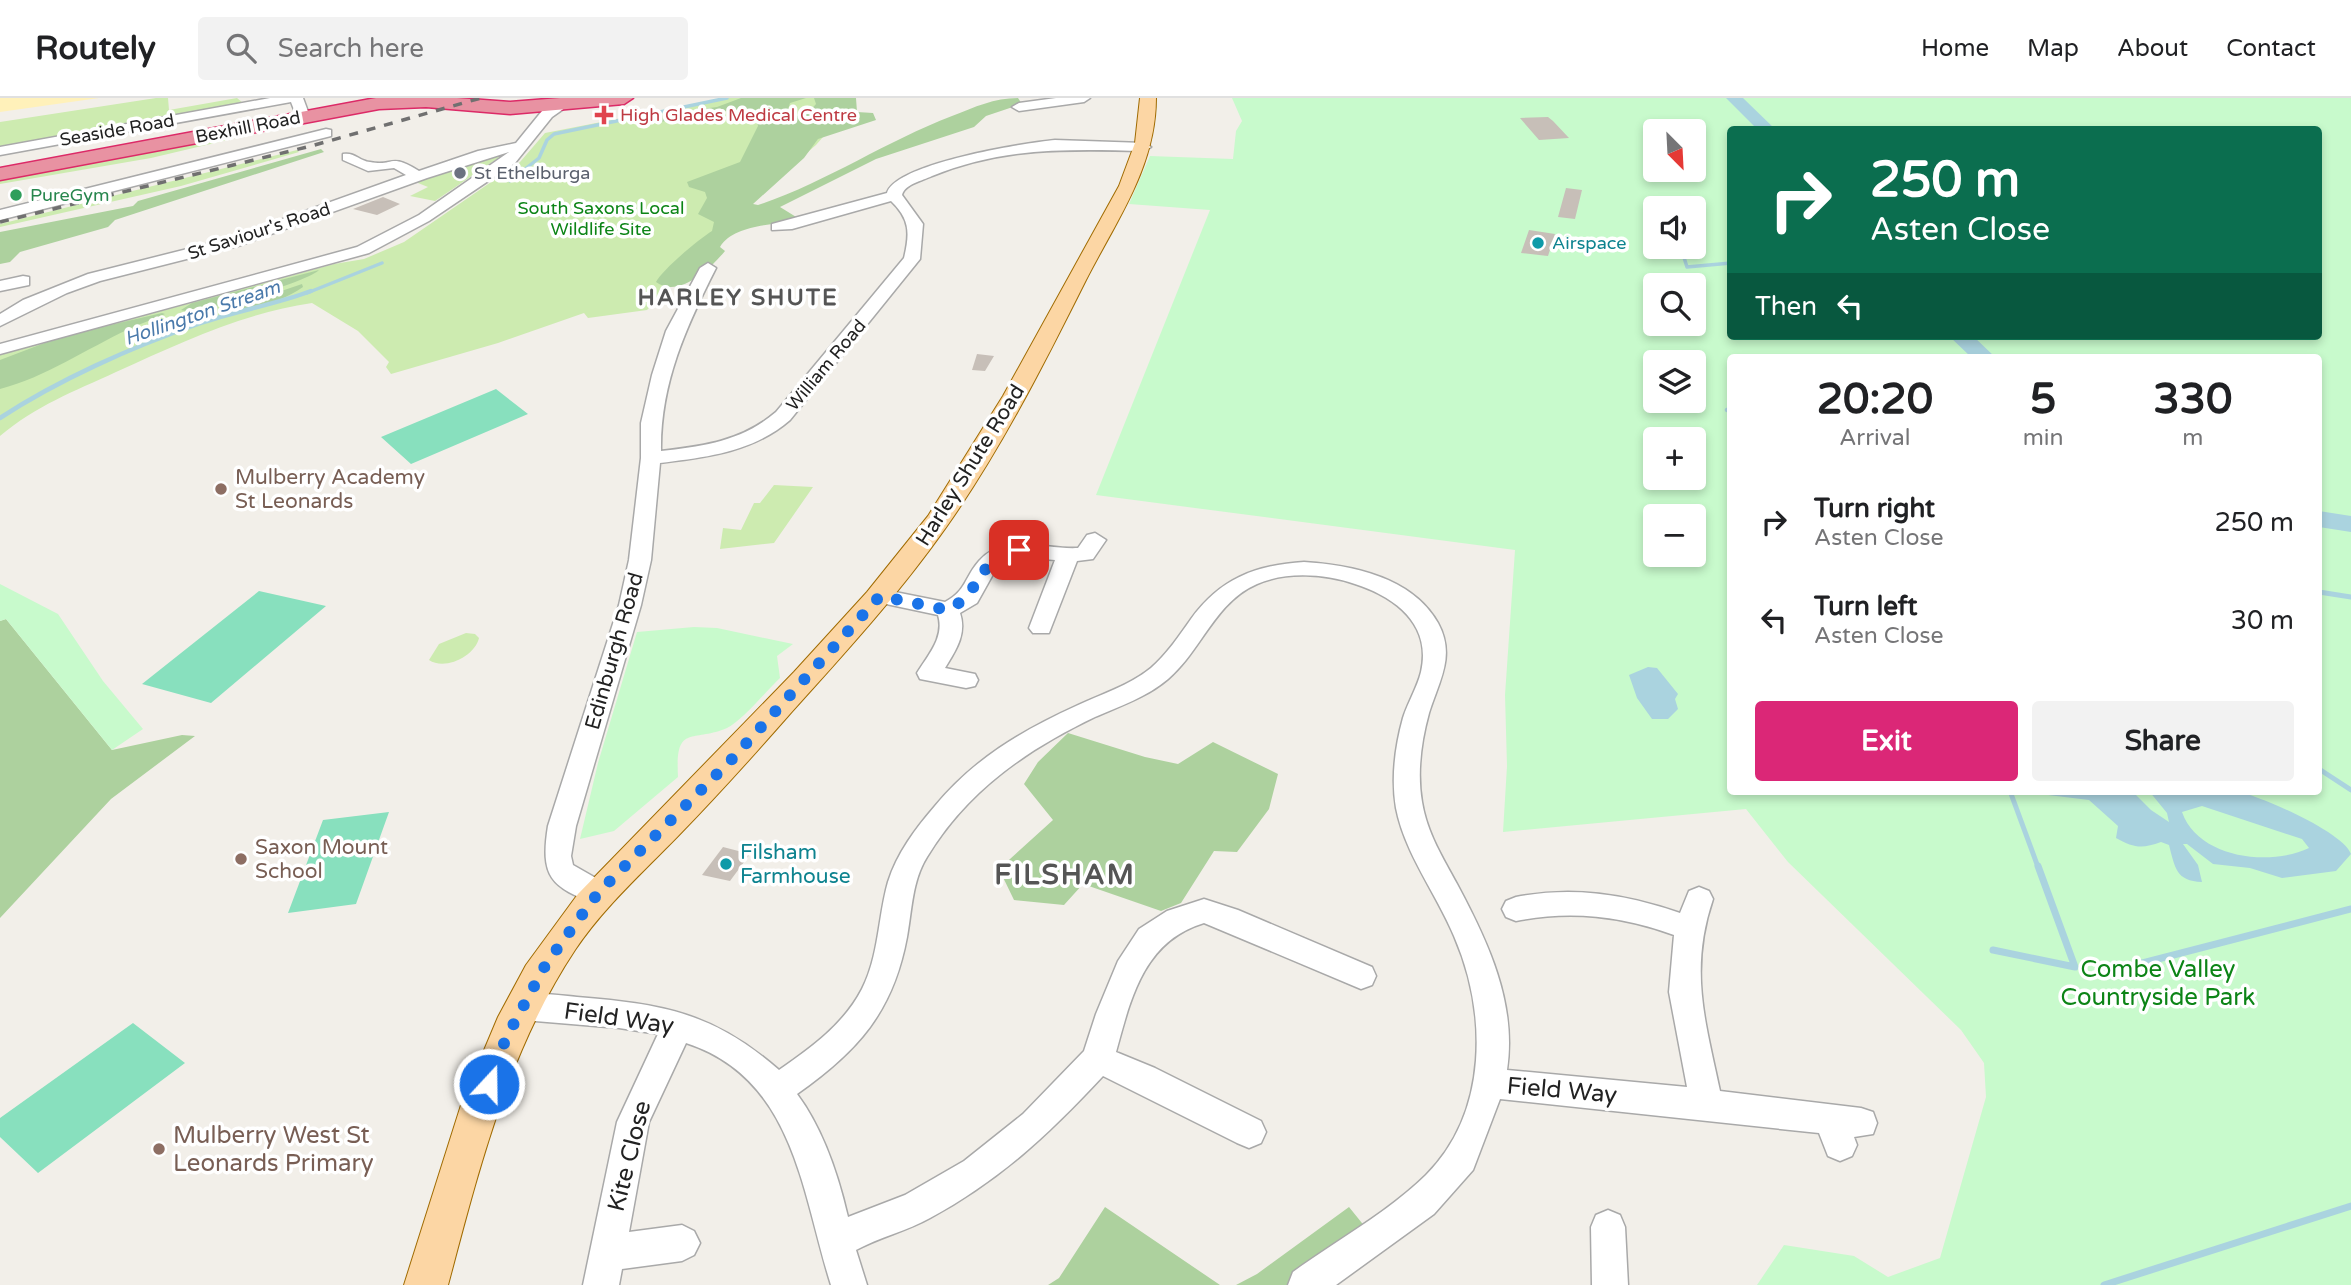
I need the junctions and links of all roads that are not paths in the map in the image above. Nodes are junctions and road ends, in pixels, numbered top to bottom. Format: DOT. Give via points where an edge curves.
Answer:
graph roads {
  1 [pos="624,98"];
  2 [pos="1084,98"];
  3 [pos="1148,98"];
  4 [pos="426,100"];
  5 [pos="566,102"];
  6 [pos="1019,107"];
  7 [pos="303,117"];
  8 [pos="130,128"];
  9 [pos="326,133"];
  10 [pos="521,147"];
  11 [pos="1144,147"];
  12 [pos="135,150"];
  13 [pos="0,151"];
  14 [pos="348,157"];
  15 [pos="0,174"];
  16 [pos="418,176"];
  17 [pos="894,196"];
  18 [pos="0,215"];
  19 [pos="777,227"];
  20 [pos="708,268"];
  21 [pos="23,281"];
  22 [pos="0,286"];
  23 [pos="4,315"];
  24 [pos="0,349"];
  25 [pos="651,457"];
  26 [pos="1095,540"];
  27 [pos="1068,555"];
  28 [pos="880,596"];
  29 [pos="948,610"];
  30 [pos="1041,628"];
  31 [pos="966,680"];
  32 [pos="598,893"];
  33 [pos="1699,899"];
  34 [pos="1516,909"];
  35 [pos="1689,928"];
  36 [pos="1361,976"];
  37 [pos="523,1007"];
  38 [pos="680,1024"];
  39 [pos="1098,1059"];
  40 [pos="1489,1083"];
  41 [pos="776,1090"];
  42 [pos="1707,1104"];
  43 [pos="1844,1129"];
  44 [pos="1249,1132"];
  45 [pos="1608,1227"];
  46 [pos="836,1241"];
  47 [pos="682,1243"];
  48 [pos="604,1269"];
  49 [pos="1312,1283"];
  50 [pos="425,1285"];
  51 [pos="849,1285"];
  52 [pos="1611,1285"];
  1 -- 5 [label="highway, Bexhill Road"];
  2 -- 6 [label="street"];
  3 -- 11 [label="main road, Harley Shute Road"];
  4 -- 5 [label="highway, Bexhill Road" via="487,108"];
  4 -- 7 [label="highway, Bexhill Road"];
  5 -- 10 [label="street" via="547,114"];
  7 -- 8 [label="street, Seaside Road" via="297,99 291,98"];
  7 -- 12 [label="highway, Bexhill Road"];
  8 -- 12 [label="street"];
  8 -- 13 [label="street, Seaside Road"];
  9 -- 18 [label="street"];
  10 -- 16 [label="street, St Saviour's Road" via="500,149"];
  10 -- 24 [label="street" via="510,160 424,218 363,250"];
  11 -- 17 [label="street" via="1055,144 991,152 903,183"];
  11 -- 28 [label="main road, Harley Shute Road" via="1029,370 969,474 936,526"];
  12 -- 15 [label="highway, Bexhill Road"];
  14 -- 16 [label="street" via="368,167 396,163"];
  16 -- 23 [label="street, St Saviour's Road" via="241,240 68,287"];
  17 -- 19 [label="street"];
  17 -- 25 [label="street, William Road" via="916,219 912,259 783,416 766,433 739,444"];
  20 -- 25 [label="street, Edinburgh Road" via="675,331 661,375 651,423"];
  21 -- 22 [label="street"];
  25 -- 32 [label="street, Edinburgh Road" via="640,560 630,605 562,826 558,856 560,871"];
  26 -- 27 [label="street" via="1086,554"];
  27 -- 29 [label="street" via="1019,550 1000,554 987,565 969,598"];
  27 -- 30 [label="street"];
  28 -- 29 [label="street"];
  28 -- 32 [label="main road, Harley Shute Road" via="731,760"];
  29 -- 31 [label="street" via="953,626 929,673"];
  32 -- 37 [label="main road, Harley Shute Road" via="558,945"];
  33 -- 35 [label="street"];
  34 -- 35 [label="street" via="1547,894 1604,903"];
  35 -- 42 [label="street" via="1684,992"];
  36 -- 39 [label="street" via="1228,918 1204,911 1177,919 1149,938 1129,970"];
  37 -- 38 [label="street, Field Way" via="597,1011"];
  37 -- 50 [label="main road, Harley Shute Road" via="480,1107"];
  38 -- 41 [label="street, Field Way" via="751,1062"];
  38 -- 48 [label="street, Kite Close" via="633,1122"];
  39 -- 44 [label="street"];
  39 -- 46 [label="street" via="1035,1125 976,1172 915,1209"];
  40 -- 41 [label="street" via="1496,1053 1489,988 1465,925 1420,844 1409,804 1408,760 1435,665 1434,638 1401,595 1366,578 1324,569 1286,569 1249,579 1222,594 1180,654 1157,676 1027,741 995,762 961,796 916,851 900,883 882,985 865,1016"];
  40 -- 42 [label="street, Field Way"];
  40 -- 49 [label="street, Field Way" via="1456,1167 1405,1216"];
  41 -- 46 [label="street, Field Way" via="801,1128 817,1166"];
  42 -- 43 [label="street, Field Way"];
  45 -- 52 [label="street"];
  46 -- 51 [label="street, Field Way"];
  47 -- 48 [label="street, Kite Close"];
}
